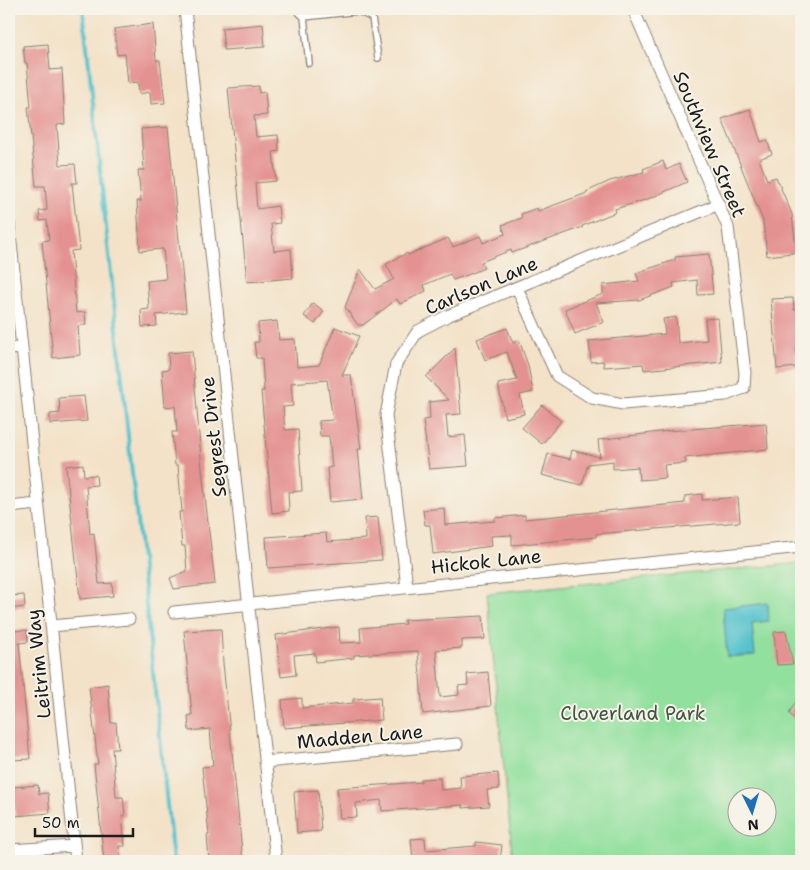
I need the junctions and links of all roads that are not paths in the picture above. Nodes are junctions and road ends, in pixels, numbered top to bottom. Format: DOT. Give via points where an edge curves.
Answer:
graph roads {
  1 [pos="185,9"];
  2 [pos="295,9"];
  3 [pos="633,9"];
  4 [pos="332,11"];
  5 [pos="304,17"];
  6 [pos="378,58"];
  7 [pos="310,63"];
  8 [pos="719,204"];
  9 [pos="9,224"];
  10 [pos="517,288"];
  11 [pos="22,348"];
  12 [pos="9,349"];
  13 [pos="38,504"];
  14 [pos="9,507"];
  15 [pos="801,547"];
  16 [pos="407,587"];
  17 [pos="248,605"];
  18 [pos="174,612"];
  19 [pos="129,619"];
  20 [pos="51,626"];
  21 [pos="457,744"];
  22 [pos="265,762"];
  23 [pos="74,846"];
  24 [pos="9,850"];
  25 [pos="76,861"];
  26 [pos="276,861"];
  1 -- 17 [label="street, Segrest Drive"];
  2 -- 5 [label="lane"];
  3 -- 8 [label="street, Southview Street"];
  4 -- 5 [label="lane"];
  4 -- 6 [label="lane" via="358,11 372,18"];
  5 -- 7 [label="lane"];
  8 -- 10 [label="street, Carlson Lane"];
  8 -- 10 [label="street, Southview Street" via="728,227 744,388 726,395 623,404 592,398 557,376"];
  9 -- 11 [label="street, Leitrim Way"];
  10 -- 16 [label="street, Carlson Lane" via="418,331 396,364 386,415"];
  11 -- 12 [label="street"];
  11 -- 13 [label="street, Leitrim Way"];
  13 -- 14 [label="street"];
  13 -- 20 [label="street, Leitrim Way"];
  15 -- 16 [label="street, Hickok Lane"];
  16 -- 17 [label="street, Hickok Lane"];
  17 -- 18 [label="street, Hickok Lane"];
  17 -- 22 [label="street, Segrest Drive"];
  19 -- 20 [label="street"];
  20 -- 23 [label="street, Leitrim Way"];
  21 -- 22 [label="street, Madden Lane"];
  22 -- 26 [label="street, Segrest Drive"];
  23 -- 24 [label="street"];
  23 -- 25 [label="street, Leitrim Way"];
}
